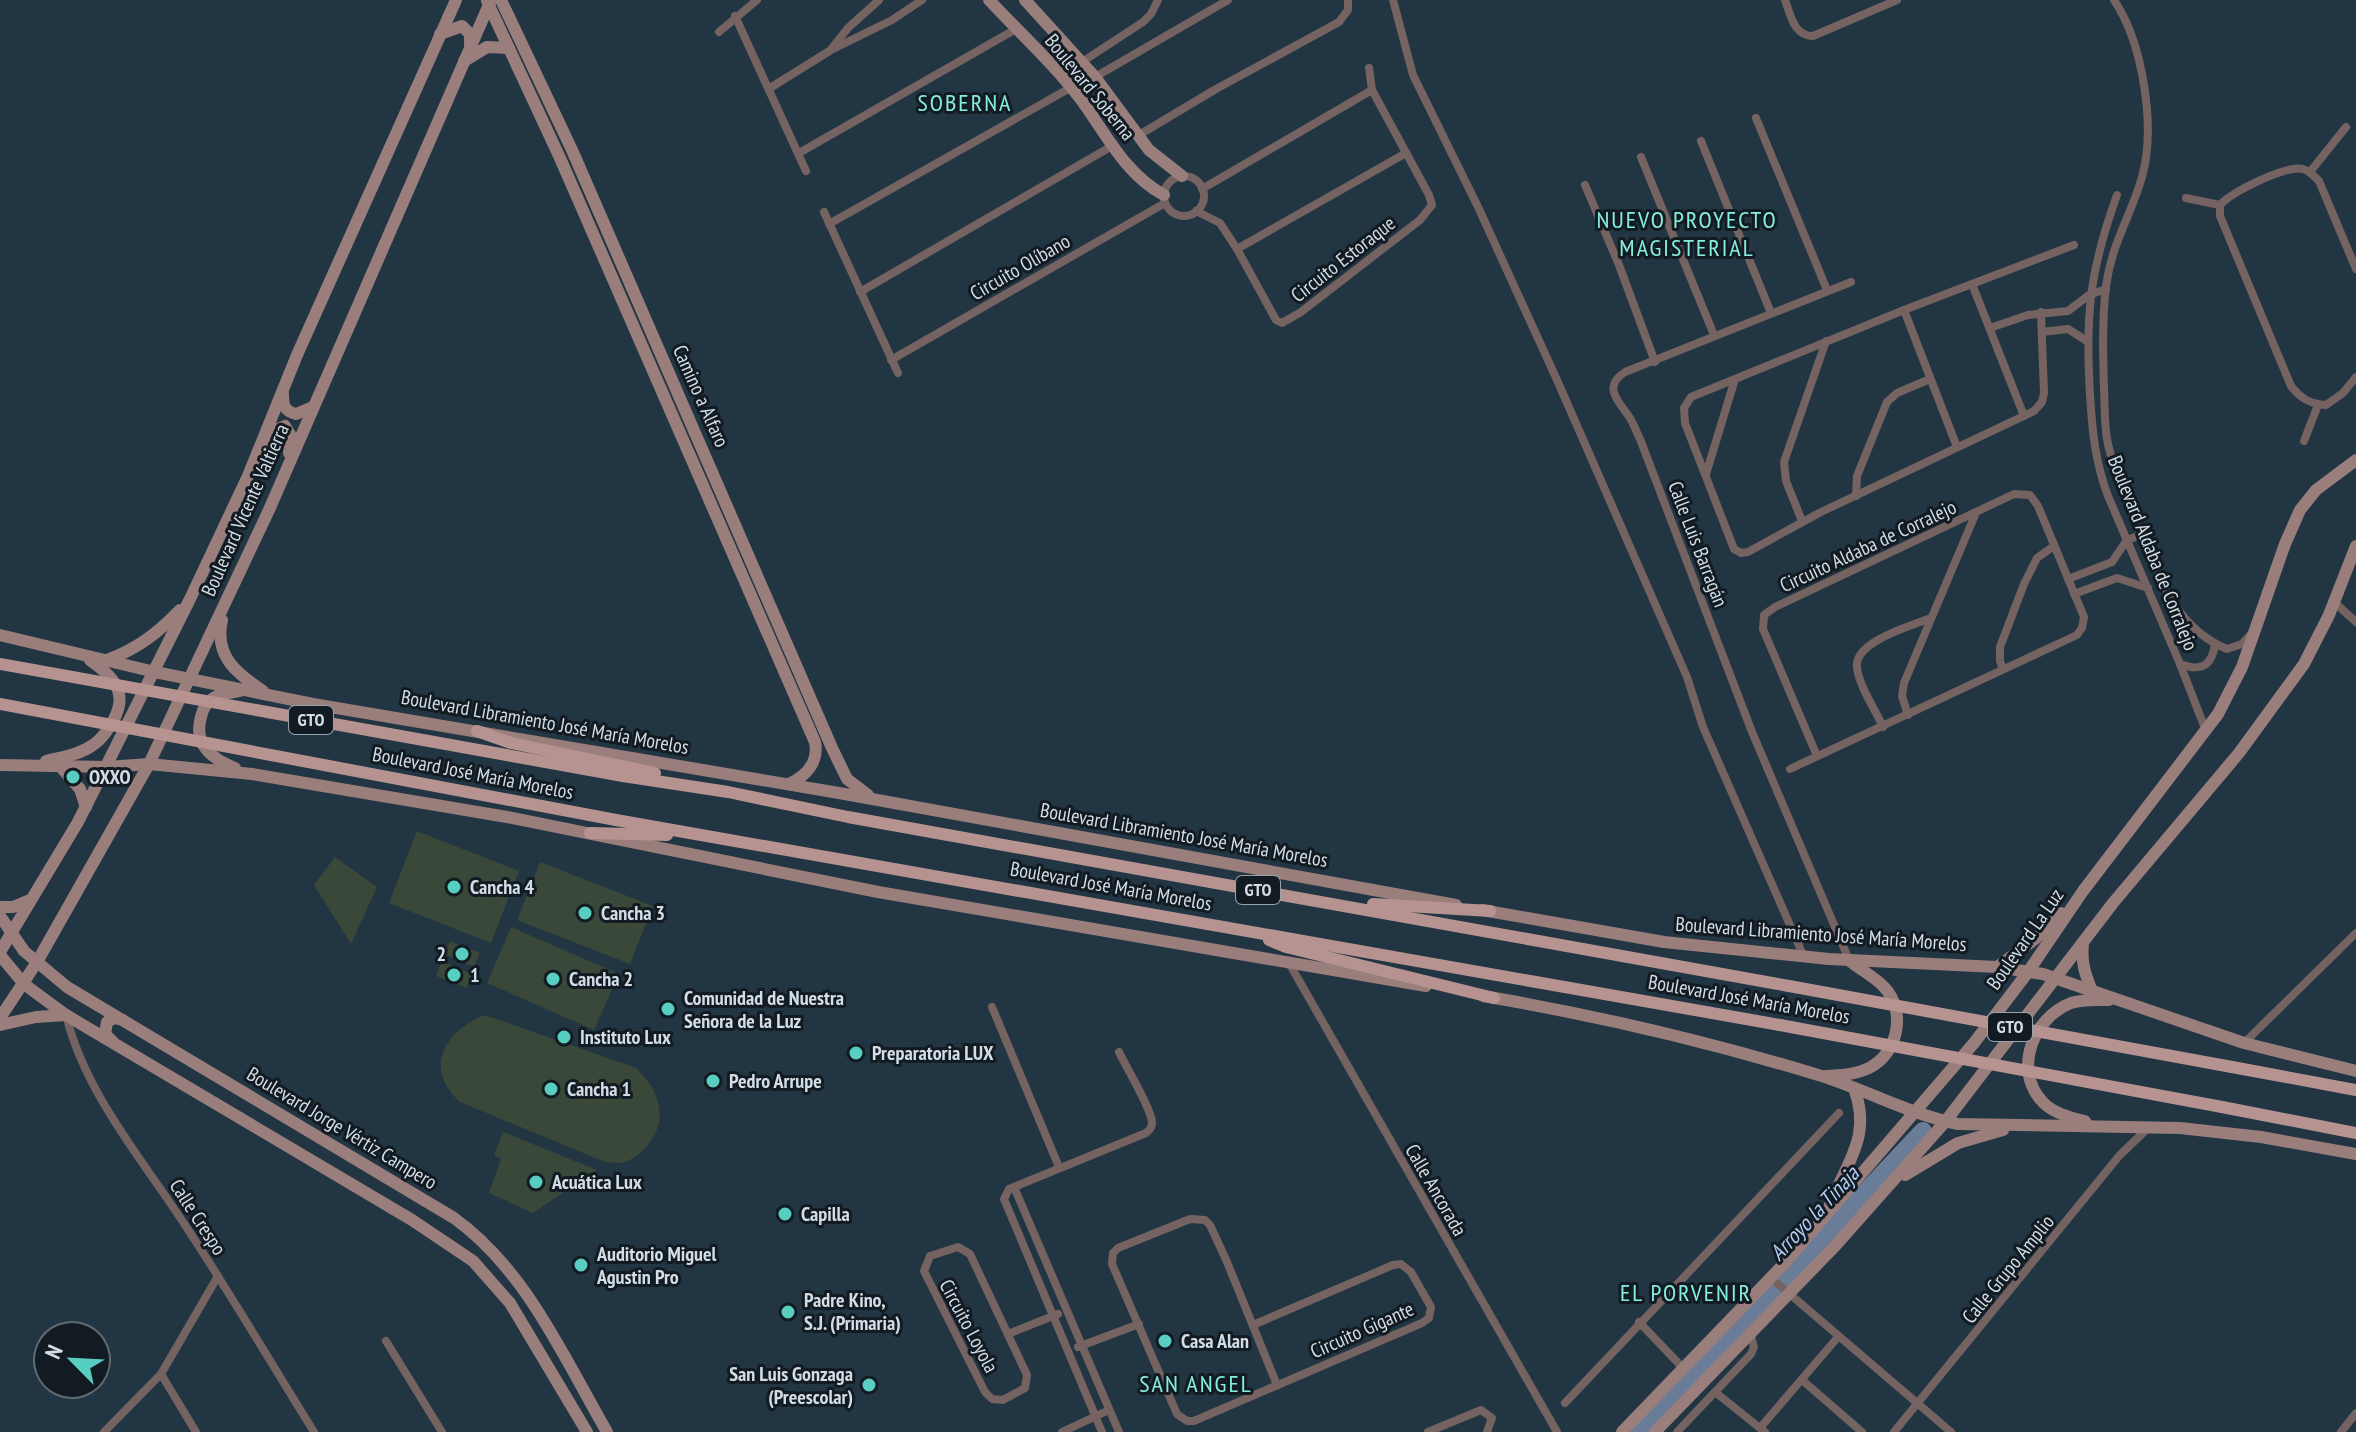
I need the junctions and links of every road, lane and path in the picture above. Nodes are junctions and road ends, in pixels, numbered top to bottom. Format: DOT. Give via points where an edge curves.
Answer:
graph roads {
  1 [pos="456,0"];
  2 [pos="757,0"];
  3 [pos="879,0"];
  4 [pos="922,0"];
  5 [pos="989,0"];
  6 [pos="1025,0"];
  7 [pos="1158,0"];
  8 [pos="1228,0"];
  9 [pos="1348,0"];
  10 [pos="1393,0"];
  11 [pos="1785,0"];
  12 [pos="1897,0"];
  13 [pos="2114,0"];
  14 [pos="492,1"];
  15 [pos="735,16"];
  16 [pos="1016,29"];
  17 [pos="719,32"];
  18 [pos="440,34"];
  19 [pos="470,44"];
  20 [pos="509,48"];
  21 [pos="831,50"];
  22 [pos="464,61"];
  23 [pos="1082,62"];
  24 [pos="1369,68"];
  25 [pos="1098,82"];
  26 [pos="770,88"];
  27 [pos="1070,88"];
  28 [pos="1372,90"];
  29 [pos="1082,102"];
  30 [pos="1756,118"];
  31 [pos="2346,127"];
  32 [pos="1139,135"];
  33 [pos="1701,141"];
  34 [pos="1112,146"];
  35 [pos="799,153"];
  36 [pos="1406,153"];
  37 [pos="1641,157"];
  38 [pos="806,171"];
  39 [pos="2310,172"];
  40 [pos="1182,176"];
  41 [pos="1585,185"];
  42 [pos="1202,189"];
  43 [pos="2117,195"];
  44 [pos="2186,198"];
  45 [pos="1164,199"];
  46 [pos="2220,205"];
  47 [pos="1196,211"];
  48 [pos="824,212"];
  49 [pos="829,224"];
  50 [pos="2074,245"];
  51 [pos="1237,249"];
  52 [pos="2356,269"];
  53 [pos="1851,282"];
  54 [pos="1972,284"];
  55 [pos="2106,289"];
  56 [pos="1827,290"];
  57 [pos="860,292"];
  58 [pos="2089,295"];
  59 [pos="1904,310"];
  60 [pos="2068,311"];
  61 [pos="2041,312"];
  62 [pos="1771,313"];
  63 [pos="1990,328"];
  64 [pos="2068,329"];
  65 [pos="2042,332"];
  66 [pos="1714,335"];
  67 [pos="1826,341"];
  68 [pos="2087,341"];
  69 [pos="657,345"];
  70 [pos="645,352"];
  71 [pos="891,360"];
  72 [pos="1655,362"];
  73 [pos="898,373"];
  74 [pos="2356,377"];
  75 [pos="1735,379"];
  76 [pos="1930,379"];
  77 [pos="283,390"];
  78 [pos="2318,405"];
  79 [pos="313,407"];
  80 [pos="2024,416"];
  81 [pos="2304,441"];
  82 [pos="1957,447"];
  83 [pos="2356,460"];
  84 [pos="288,468"];
  85 [pos="1706,475"];
  86 [pos="248,476"];
  87 [pos="1856,496"];
  88 [pos="729,508"];
  89 [pos="1975,514"];
  90 [pos="716,515"];
  91 [pos="1802,521"];
  92 [pos="2141,535"];
  93 [pos="2127,540"];
  94 [pos="2054,546"];
  95 [pos="2356,546"];
  96 [pos="2112,562"];
  97 [pos="2117,578"];
  98 [pos="2068,579"];
  99 [pos="2148,588"];
  100 [pos="2074,594"];
  101 [pos="190,599"];
  102 [pos="2334,602"];
  103 [pos="225,603"];
  104 [pos="1932,617"];
  105 [pos="2356,622"];
  106 [pos="2256,629"];
  107 [pos="0,635"];
  108 [pos="2215,644"];
  109 [pos="82,654"];
  110 [pos="106,660"];
  111 [pos="0,664"];
  112 [pos="2180,664"];
  113 [pos="2003,669"];
  114 [pos="155,672"];
  115 [pos="190,678"];
  116 [pos="247,690"];
  117 [pos="269,695"];
  118 [pos="0,704"];
  119 [pos="1908,715"];
  120 [pos="1883,727"];
  121 [pos="477,731"];
  122 [pos="2206,731"];
  123 [pos="1817,756"];
  124 [pos="149,764"];
  125 [pos="0,765"];
  126 [pos="31,765"];
  127 [pos="60,766"];
  128 [pos="107,767"];
  129 [pos="1790,769"];
  130 [pos="252,774"];
  131 [pos="789,784"];
  132 [pos="728,792"];
  133 [pos="874,799"];
  134 [pos="86,807"];
  135 [pos="590,833"];
  136 [pos="711,837"];
  137 [pos="2083,891"];
  138 [pos="33,898"];
  139 [pos="1319,901"];
  140 [pos="0,907"];
  141 [pos="1490,911"];
  142 [pos="0,916"];
  143 [pos="1252,931"];
  144 [pos="11,932"];
  145 [pos="2356,933"];
  146 [pos="2084,939"];
  147 [pos="0,954"];
  148 [pos="1804,957"];
  149 [pos="1849,960"];
  150 [pos="37,962"];
  151 [pos="1289,963"];
  152 [pos="1997,967"];
  153 [pos="2028,972"];
  154 [pos="2057,977"];
  155 [pos="24,984"];
  156 [pos="2092,991"];
  157 [pos="1494,998"];
  158 [pos="2116,1000"];
  159 [pos="992,1007"];
  160 [pos="66,1015"];
  161 [pos="0,1018"];
  162 [pos="123,1020"];
  163 [pos="0,1025"];
  164 [pos="2244,1043"];
  165 [pos="116,1046"];
  166 [pos="1119,1052"];
  167 [pos="2356,1071"];
  168 [pos="1822,1076"];
  169 [pos="1854,1088"];
  170 [pos="2356,1090"];
  171 [pos="1915,1111"];
  172 [pos="1839,1113"];
  173 [pos="1945,1122"];
  174 [pos="2026,1124"];
  175 [pos="2128,1127"];
  176 [pos="2149,1127"];
  177 [pos="2356,1133"];
  178 [pos="2356,1154"];
  179 [pos="1059,1167"];
  180 [pos="1889,1186"];
  181 [pos="1014,1187"];
  182 [pos="1825,1218"];
  183 [pos="218,1276"];
  184 [pos="1773,1280"];
  185 [pos="1786,1292"];
  186 [pos="1066,1311"];
  187 [pos="1055,1316"];
  188 [pos="1639,1322"];
  189 [pos="1139,1324"];
  190 [pos="1253,1325"];
  191 [pos="1750,1333"];
  192 [pos="1008,1334"];
  193 [pos="1838,1337"];
  194 [pos="386,1341"];
  195 [pos="1082,1346"];
  196 [pos="1070,1350"];
  197 [pos="1683,1368"];
  198 [pos="161,1374"];
  199 [pos="1802,1380"];
  200 [pos="1277,1385"];
  201 [pos="1715,1392"];
  202 [pos="1565,1403"];
  203 [pos="1919,1404"];
  204 [pos="1109,1410"];
  205 [pos="2356,1413"];
  206 [pos="1095,1416"];
  207 [pos="1667,1430"];
  208 [pos="1763,1430"];
  209 [pos="104,1432"];
  210 [pos="196,1432"];
  211 [pos="314,1432"];
  212 [pos="442,1432"];
  213 [pos="587,1432"];
  214 [pos="607,1432"];
  215 [pos="1062,1432"];
  216 [pos="1102,1432"];
  217 [pos="1119,1432"];
  218 [pos="1428,1432"];
  219 [pos="1487,1432"];
  220 [pos="1557,1432"];
  221 [pos="1622,1432"];
  222 [pos="1862,1432"];
  223 [pos="1894,1432"];
  224 [pos="1951,1432"];
  225 [pos="2341,1432"];
  1 -- 18 [label="street, Boulevard Vicente Valtierra"];
  2 -- 15 [label="street"];
  3 -- 21 [label="street"];
  4 -- 21 [label="street"];
  5 -- 16 [label="street, Boulevard Soberna"];
  6 -- 23 [label="street, Boulevard Soberna"];
  7 -- 23 [label="street" via="1143,22"];
  8 -- 25 [label="street"];
  9 -- 32 [label="street" via="1339,22"];
  10 -- 148 [label="street" via="1413,75 1557,380"];
  11 -- 12 [label="street" via="1804,36"];
  13 -- 55 [label="street, Boulevard Aldaba de Corralejo" via="2138,53 2147,140 2141,180 2118,236"];
  14 -- 19 [label="street, Boulevard Vicente Valtierra"];
  14 -- 20 [label="street, Camino a Alfaro"];
  14 -- 69 [label="street, Camino a Alfaro" via="572,150"];
  15 -- 17 [label="street"];
  15 -- 26 [label="street"];
  16 -- 27 [label="street, Boulevard Soberna"];
  16 -- 35 [label="street"];
  18 -- 19 [label="street" via="462,26 470,34"];
  18 -- 77 [label="street, Boulevard Vicente Valtierra"];
  19 -- 22 [label="street, Boulevard Vicente Valtierra"];
  20 -- 22 [label="street" via="487,47"];
  20 -- 70 [label="street, Camino a Alfaro"];
  21 -- 26 [label="street"];
  22 -- 79 [label="street, Boulevard Vicente Valtierra"];
  23 -- 25 [label="street, Boulevard Soberna"];
  24 -- 28 [label="street, Circuito Estoraque"];
  25 -- 29 [label="street"];
  25 -- 32 [label="street, Boulevard Soberna"];
  26 -- 35 [label="street"];
  27 -- 29 [label="street, Boulevard Soberna"];
  27 -- 49 [label="street"];
  28 -- 36 [label="street, Circuito Estoraque"];
  28 -- 42 [label="street"];
  29 -- 34 [label="street, Boulevard Soberna"];
  30 -- 56 [label="street"];
  31 -- 39 [label="street"];
  32 -- 40 [label="street, Boulevard Soberna"];
  33 -- 62 [label="street"];
  34 -- 45 [label="street, Boulevard Soberna"];
  34 -- 57 [label="street"];
  35 -- 38 [label="street"];
  36 -- 51 [label="street"];
  36 -- 51 [label="street, Circuito Estoraque" via="1429,195 1432,205 1427,214 1286,322 1276,320"];
  37 -- 66 [label="street"];
  39 -- 46 [label="street" via="2288,169 2228,196"];
  39 -- 52 [label="street" via="2319,181"];
  40 -- 42 [label="street" via="1194,179"];
  40 -- 45 [label="street" via="1169,182"];
  41 -- 72 [label="street"];
  42 -- 47 [label="street" via="1203,201"];
  43 -- 58 [label="street, Boulevard Aldaba de Corralejo"];
  44 -- 46 [label="street"];
  45 -- 47 [label="street" via="1178,215"];
  45 -- 71 [label="street, Circuito Olíbano"];
  46 -- 78 [label="street" via="2220,216 2291,386"];
  47 -- 51 [label="street, Circuito Estoraque" via="1220,223"];
  48 -- 49 [label="street"];
  49 -- 57 [label="street"];
  50 -- 54 [label="street"];
  53 -- 56 [label="street, Calle Luis Barragán"];
  54 -- 59 [label="street"];
  54 -- 63 [label="street"];
  55 -- 58 [label="street"];
  55 -- 92 [label="street, Boulevard Aldaba de Corralejo" via="2107,441"];
  56 -- 62 [label="street, Calle Luis Barragán"];
  57 -- 71 [label="street"];
  58 -- 60 [label="street"];
  58 -- 68 [label="street, Boulevard Aldaba de Corralejo"];
  59 -- 67 [label="street"];
  59 -- 76 [label="street"];
  60 -- 61 [label="street"];
  60 -- 64 [label="street"];
  61 -- 63 [label="street"];
  61 -- 65 [label="street"];
  62 -- 66 [label="street, Calle Luis Barragán"];
  63 -- 80 [label="street"];
  64 -- 65 [label="street"];
  64 -- 68 [label="street"];
  65 -- 80 [label="street" via="2044,393 2038,407"];
  66 -- 72 [label="street, Calle Luis Barragán"];
  67 -- 75 [label="street"];
  67 -- 91 [label="street" via="1784,462"];
  68 -- 93 [label="street, Boulevard Aldaba de Corralejo" via="2093,442"];
  69 -- 70 [label="street"];
  69 -- 88 [label="street, Camino a Alfaro"];
  70 -- 90 [label="street, Camino a Alfaro"];
  71 -- 73 [label="street"];
  72 -- 149 [label="street, Calle Luis Barragán" via="1619,376 1613,394 1640,439 1752,732"];
  74 -- 78 [label="street" via="2334,401"];
  75 -- 85 [label="street"];
  75 -- 85 [label="street" via="1691,397 1684,408"];
  76 -- 82 [label="street"];
  76 -- 87 [label="street" via="1887,402 1857,476"];
  77 -- 79 [label="street" via="288,411 301,413"];
  77 -- 86 [label="street, Boulevard Vicente Valtierra"];
  78 -- 81 [label="street"];
  79 -- 84 [label="street, Boulevard Vicente Valtierra"];
  80 -- 82 [label="street"];
  82 -- 87 [label="street"];
  83 -- 106 [label="street, Boulevard La Luz" via="2316,490 2300,510"];
  84 -- 86 [label="street" via="291,436 280,426"];
  84 -- 103 [label="street, Boulevard Vicente Valtierra"];
  85 -- 91 [label="street" via="1734,549 1741,553"];
  86 -- 101 [label="street, Boulevard Vicente Valtierra"];
  87 -- 91 [label="street"];
  88 -- 90 [label="street"];
  88 -- 133 [label="street, Camino a Alfaro" via="847,779"];
  89 -- 94 [label="street, Circuito Aldaba de Corralejo" via="2014,494 2030,495"];
  89 -- 104 [label="street"];
  89 -- 123 [label="street, Circuito Aldaba de Corralejo" via="1764,615 1763,629"];
  90 -- 131 [label="street, Camino a Alfaro" via="815,742 809,769"];
  92 -- 93 [label="street"];
  92 -- 108 [label="street, Boulevard Aldaba de Corralejo" via="2174,606"];
  93 -- 96 [label="street"];
  93 -- 99 [label="street, Boulevard Aldaba de Corralejo"];
  94 -- 98 [label="street, Circuito Aldaba de Corralejo"];
  94 -- 113 [label="street" via="2037,558 2024,584 2000,647"];
  95 -- 102 [label="street"];
  96 -- 97 [label="street"];
  96 -- 98 [label="street"];
  97 -- 99 [label="street"];
  97 -- 100 [label="street"];
  98 -- 100 [label="street, Circuito Aldaba de Corralejo"];
  99 -- 112 [label="street, Boulevard Aldaba de Corralejo"];
  100 -- 113 [label="street, Circuito Aldaba de Corralejo" via="2084,617 2077,635"];
  101 -- 110 [label="street" via="160,631"];
  101 -- 114 [label="street, Boulevard Vicente Valtierra"];
  102 -- 105 [label="street"];
  102 -- 146 [label="street" via="2304,664 2264,720"];
  103 -- 115 [label="street, Boulevard Vicente Valtierra"];
  103 -- 117 [label="street" via="220,641 224,657"];
  104 -- 119 [label="street" via="1902,687"];
  104 -- 120 [label="street" via="1866,646 1857,658 1858,673"];
  106 -- 108 [label="street, Boulevard Aldaba de Corralejo" via="2235,648"];
  106 -- 122 [label="street, Boulevard La Luz" via="2237,680"];
  107 -- 109 [label="street, Boulevard Libramiento José María Morelos"];
  108 -- 112 [label="street" via="2212,659 2203,668"];
  109 -- 110 [label="street, Boulevard Libramiento José María Morelos"];
  109 -- 126 [label="street" via="117,683 120,708 92,747"];
  110 -- 114 [label="street, Boulevard Libramiento José María Morelos"];
  111 -- 132 [label="main road, Boulevard José María Morelos / GTO, bridge"];
  112 -- 122 [label="street, Boulevard Aldaba de Corralejo"];
  113 -- 119 [label="street, Circuito Aldaba de Corralejo"];
  114 -- 115 [label="street, Boulevard Libramiento José María Morelos"];
  114 -- 128 [label="street, Boulevard Vicente Valtierra"];
  115 -- 116 [label="street, Boulevard Libramiento José María Morelos"];
  115 -- 124 [label="street, Boulevard Vicente Valtierra"];
  116 -- 117 [label="street, Boulevard Libramiento José María Morelos"];
  116 -- 130 [label="street" via="211,699 201,714 199,736 215,759"];
  117 -- 121 [label="street, Boulevard Libramiento José María Morelos"];
  118 -- 136 [label="main road, Boulevard José María Morelos / GTO, bridge"];
  119 -- 120 [label="street, Circuito Aldaba de Corralejo"];
  120 -- 123 [label="street, Circuito Aldaba de Corralejo"];
  121 -- 131 [label="street, Boulevard Libramiento José María Morelos"];
  121 -- 132 [label="main road"];
  122 -- 137 [label="street, Boulevard La Luz"];
  123 -- 129 [label="street, Circuito Aldaba de Corralejo"];
  124 -- 128 [label="street"];
  124 -- 130 [label="street"];
  124 -- 150 [label="street, Boulevard Vicente Valtierra"];
  125 -- 126 [label="street"];
  126 -- 127 [label="street"];
  127 -- 128 [label="street"];
  127 -- 134 [label="street" via="80,789"];
  128 -- 134 [label="street, Boulevard Vicente Valtierra"];
  130 -- 135 [label="street"];
  131 -- 133 [label="street, Boulevard Libramiento José María Morelos"];
  132 -- 139 [label="main road, Boulevard José María Morelos / GTO"];
  133 -- 141 [label="street, Boulevard Libramiento José María Morelos"];
  134 -- 138 [label="street, Boulevard Vicente Valtierra"];
  135 -- 136 [label="main road"];
  135 -- 151 [label="street" via="878,892"];
  136 -- 143 [label="main road, Boulevard José María Morelos / GTO"];
  137 -- 152 [label="street" via="2035,939"];
  137 -- 153 [label="street, Boulevard La Luz"];
  138 -- 140 [label="street"];
  138 -- 144 [label="street, Boulevard Vicente Valtierra"];
  139 -- 141 [label="main road"];
  139 -- 170 [label="main road, Boulevard José María Morelos / GTO, bridge"];
  141 -- 148 [label="street, Boulevard Libramiento José María Morelos" via="1664,942"];
  142 -- 144 [label="street, Boulevard Jorge Vértiz Campero"];
  143 -- 157 [label="main road" via="1286,947"];
  143 -- 177 [label="main road, Boulevard José María Morelos / GTO, bridge"];
  144 -- 147 [label="street, Boulevard Vicente Valtierra"];
  144 -- 150 [label="street, Boulevard Jorge Vértiz Campero"];
  145 -- 164 [label="street"];
  146 -- 154 [label="street"];
  146 -- 156 [label="street" via="2081,958"];
  147 -- 155 [label="street"];
  148 -- 149 [label="street, Boulevard Libramiento José María Morelos"];
  149 -- 152 [label="street, Boulevard Libramiento José María Morelos"];
  149 -- 168 [label="street" via="1886,988 1897,1012 1896,1036 1887,1053 1867,1069"];
  150 -- 155 [label="street, Boulevard Vicente Valtierra"];
  150 -- 162 [label="street, Boulevard Jorge Vértiz Campero"];
  151 -- 157 [label="street"];
  151 -- 220 [label="street, Calle Ancorada"];
  152 -- 153 [label="street, Boulevard Libramiento José María Morelos"];
  153 -- 154 [label="street, Boulevard Libramiento José María Morelos"];
  153 -- 171 [label="street, Boulevard La Luz"];
  154 -- 156 [label="street, Boulevard Libramiento José María Morelos"];
  154 -- 173 [label="street"];
  155 -- 160 [label="street"];
  155 -- 161 [label="street, Boulevard Vicente Valtierra"];
  156 -- 158 [label="street, Boulevard Libramiento José María Morelos"];
  157 -- 168 [label="street" via="1675,1035"];
  158 -- 164 [label="street, Boulevard Libramiento José María Morelos"];
  158 -- 175 [label="street" via="2073,1003 2058,1010 2038,1030 2028,1072 2041,1101 2053,1110 2078,1120"];
  159 -- 179 [label="street"];
  160 -- 163 [label="street"];
  160 -- 165 [label="street"];
  160 -- 183 [label="street, Calle Crespo" via="72,1040 100,1096"];
  162 -- 165 [label="street" via="110,1019 104,1028"];
  162 -- 214 [label="street, Boulevard Jorge Vértiz Campero" via="479,1236 529,1299"];
  164 -- 167 [label="street, Boulevard Libramiento José María Morelos"];
  165 -- 213 [label="street" via="473,1261 510,1303"];
  166 -- 179 [label="street" via="1148,1109 1150,1129"];
  168 -- 169 [label="street"];
  169 -- 171 [label="street"];
  169 -- 182 [label="street" via="1861,1108 1859,1141"];
  171 -- 173 [label="street"];
  171 -- 182 [label="street, Boulevard La Luz"];
  172 -- 188 [label="street"];
  173 -- 174 [label="street"];
  173 -- 180 [label="street"];
  174 -- 175 [label="street"];
  174 -- 180 [label="street" via="1958,1143"];
  175 -- 176 [label="street"];
  176 -- 178 [label="street" via="2261,1137"];
  176 -- 203 [label="street, Calle Grupo Amplio" via="2119,1156"];
  179 -- 181 [label="street"];
  180 -- 185 [label="street"];
  181 -- 186 [label="street"];
  181 -- 187 [label="street" via="1005,1194 1004,1204"];
  182 -- 184 [label="street, Boulevard La Luz"];
  183 -- 198 [label="street"];
  183 -- 211 [label="street, Calle Crespo"];
  184 -- 185 [label="street"];
  184 -- 197 [label="street, Boulevard La Luz"];
  185 -- 191 [label="street"];
  185 -- 193 [label="street"];
  186 -- 187 [label="street, Circuito Loyola"];
  186 -- 195 [label="street"];
  187 -- 192 [label="street, Circuito Loyola"];
  187 -- 196 [label="street"];
  188 -- 197 [label="street"];
  188 -- 202 [label="street"];
  189 -- 190 [label="street, Circuito Gigante" via="1112,1264 1113,1253 1196,1218 1210,1225"];
  189 -- 195 [label="street"];
  189 -- 200 [label="street, Circuito Gigante" via="1181,1418 1194,1421"];
  190 -- 200 [label="street, Circuito Gigante"];
  190 -- 200 [label="street, Circuito Gigante" via="1401,1264 1431,1307 1422,1323"];
  191 -- 201 [label="street" via="1751,1354"];
  191 -- 207 [label="street"];
  192 -- 192 [label="street, Circuito Loyola" via="970,1254 958,1247 930,1256 926,1280 992,1399 1025,1388 1028,1380"];
  193 -- 199 [label="street"];
  193 -- 203 [label="street"];
  194 -- 212 [label="street"];
  195 -- 196 [label="street"];
  195 -- 204 [label="street"];
  196 -- 206 [label="street"];
  197 -- 221 [label="street, Boulevard La Luz"];
  198 -- 209 [label="street"];
  198 -- 210 [label="street"];
  199 -- 208 [label="street"];
  199 -- 222 [label="street"];
  201 -- 207 [label="street"];
  201 -- 208 [label="street"];
  203 -- 223 [label="street, Calle Grupo Amplio"];
  203 -- 224 [label="street"];
  204 -- 206 [label="street"];
  204 -- 217 [label="street"];
  205 -- 225 [label="street"];
  206 -- 215 [label="street"];
  206 -- 216 [label="street"];
  218 -- 219 [label="street" via="1481,1410 1492,1418"];
}
